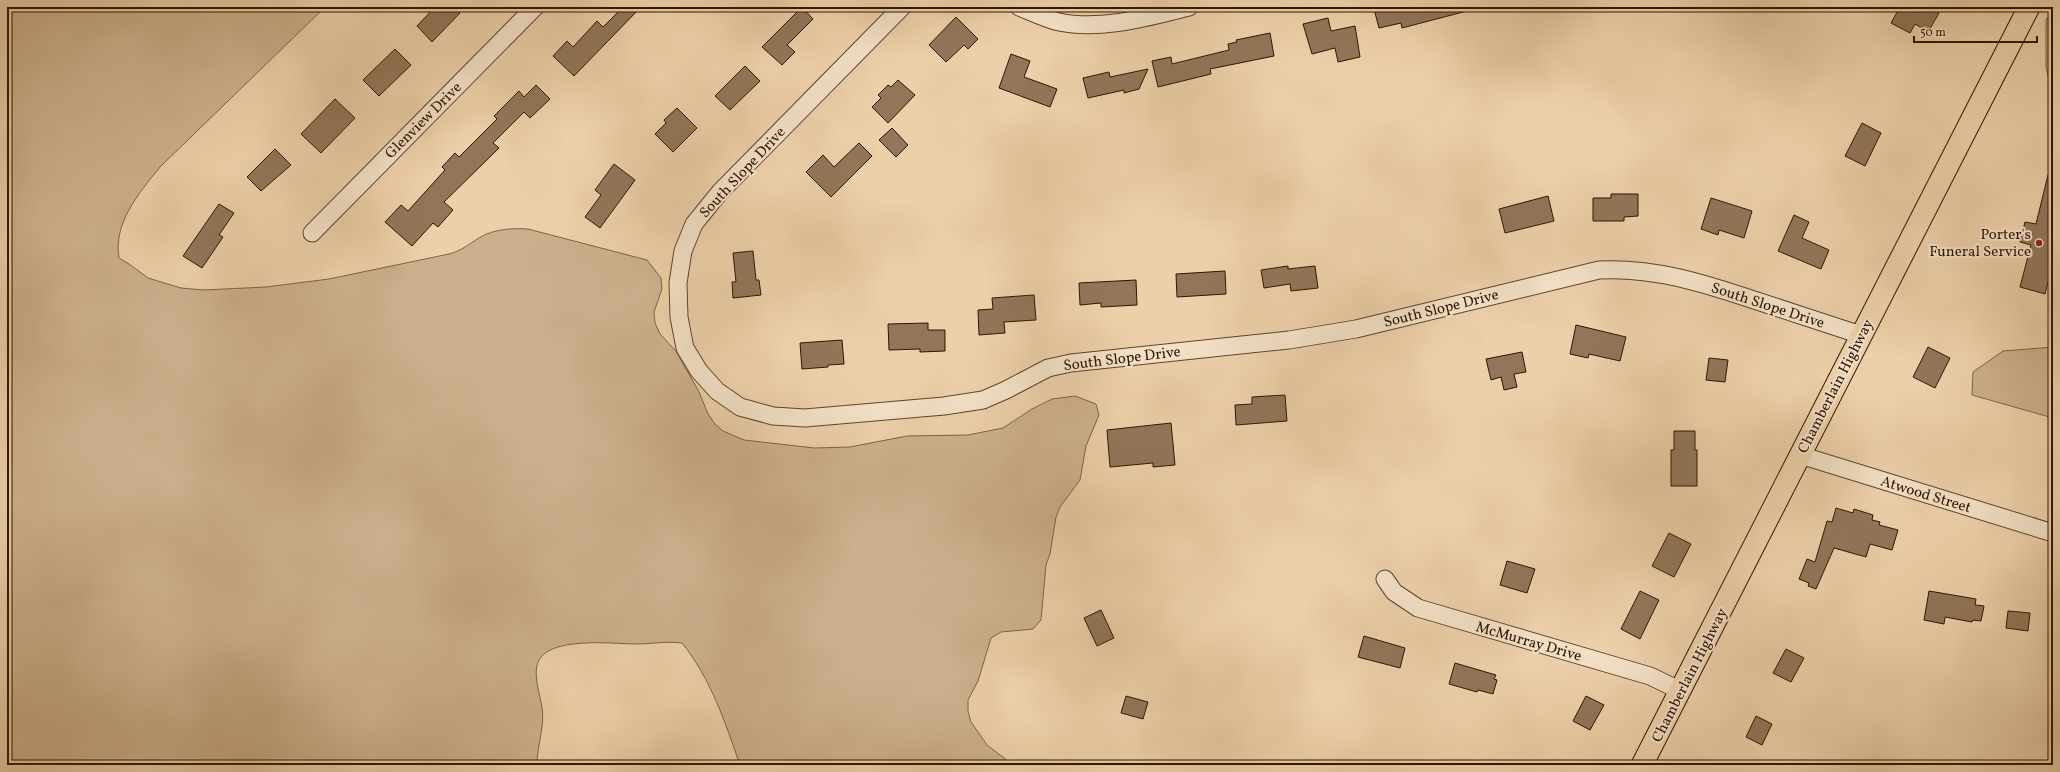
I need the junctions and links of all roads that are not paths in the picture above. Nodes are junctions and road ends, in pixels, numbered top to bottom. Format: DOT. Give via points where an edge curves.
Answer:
graph roads {
  1 [pos="535,7"];
  2 [pos="902,7"];
  3 [pos="1019,7"];
  4 [pos="1189,7"];
  5 [pos="2024,9"];
  6 [pos="312,233"];
  7 [pos="1861,335"];
  8 [pos="1800,455"];
  9 [pos="2053,533"];
  10 [pos="1385,579"];
  11 [pos="1681,691"];
  12 [pos="1642,765"];
  1 -- 6 [label="street, Glenview Drive"];
  2 -- 7 [label="street, South Slope Drive" via="720,192 694,224 683,252 678,283 679,317 685,348 699,371 717,390 740,407 773,416 804,418 944,406 983,400 1048,368 1071,363 1290,340 1356,329 1599,270 1646,271 1698,282"];
  3 -- 4 [label="street" via="1059,22 1095,24 1145,18"];
  5 -- 7 [label="main road, Chamberlain Highway"];
  7 -- 8 [label="main road, Chamberlain Highway"];
  8 -- 9 [label="street, Atwood Street"];
  8 -- 11 [label="main road, Chamberlain Highway"];
  10 -- 11 [label="street, McMurray Drive" via="1394,592 1418,608 1650,676"];
  11 -- 12 [label="main road, Chamberlain Highway"];
}
